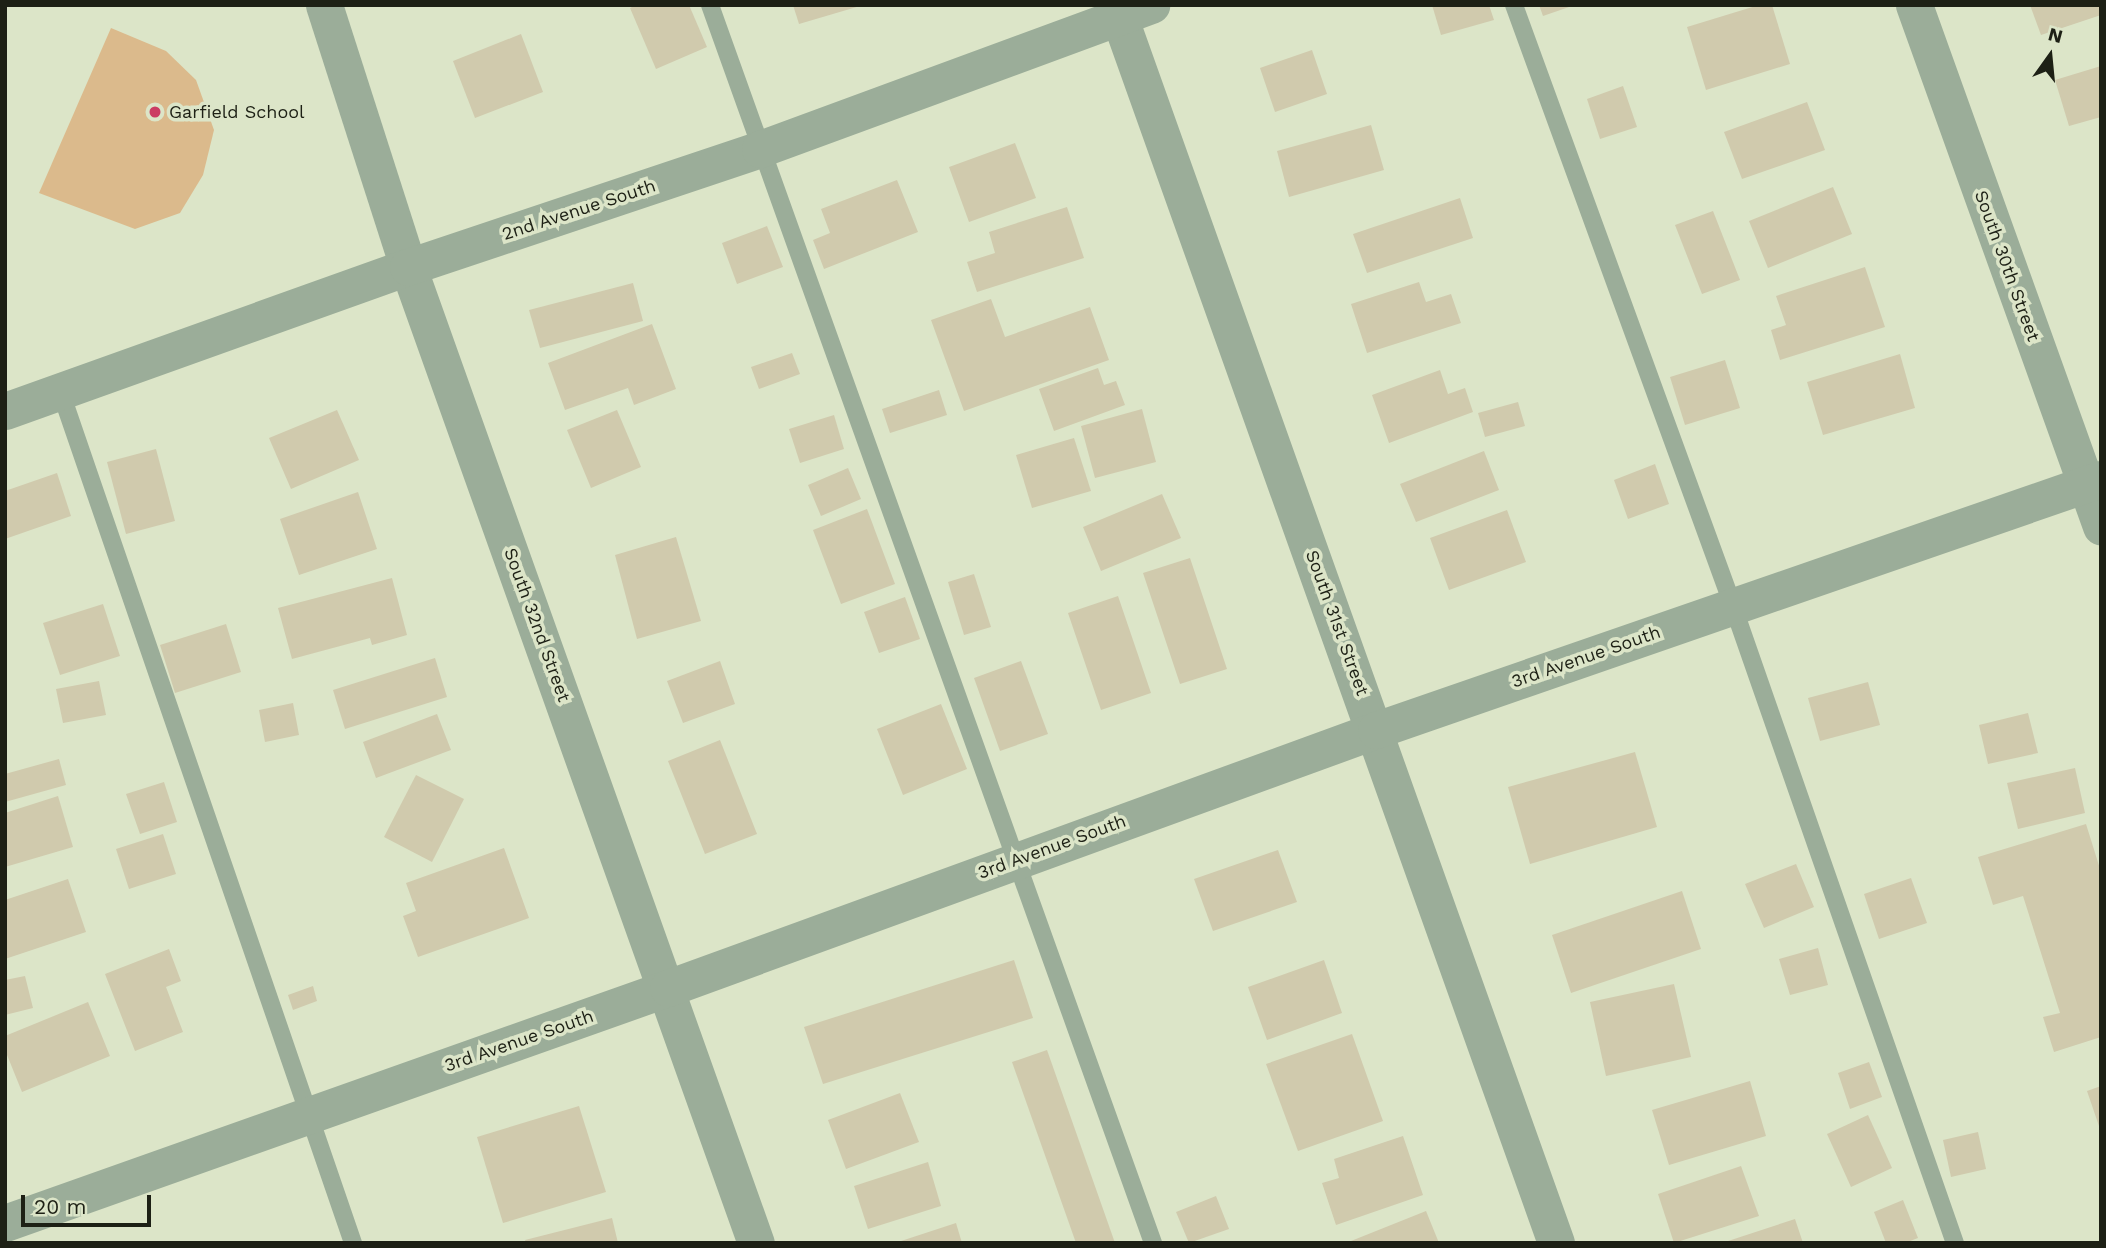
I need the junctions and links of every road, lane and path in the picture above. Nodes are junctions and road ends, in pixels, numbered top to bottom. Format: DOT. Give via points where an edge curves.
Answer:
graph roads {
  1 [pos="324,5"];
  2 [pos="710,5"];
  3 [pos="1514,5"];
  4 [pos="1914,5"];
  5 [pos="1128,9"];
  6 [pos="760,149"];
  7 [pos="408,267"];
  8 [pos="60,390"];
  9 [pos="5,411"];
  10 [pos="2093,482"];
  11 [pos="2101,526"];
  12 [pos="1732,606"];
  13 [pos="1376,730"];
  14 [pos="1016,860"];
  15 [pos="668,988"];
  16 [pos="308,1115"];
  17 [pos="5,1223"];
  18 [pos="353,1243"];
  19 [pos="757,1243"];
  20 [pos="1153,1243"];
  21 [pos="1556,1243"];
  22 [pos="1955,1243"];
  1 -- 7 [label="street, South 32nd Street"];
  2 -- 6 [label="lane"];
  3 -- 12 [label="lane"];
  4 -- 10 [label="street, South 30th Street"];
  5 -- 6 [label="street, 2nd Avenue South"];
  5 -- 13 [label="street, South 31st Street"];
  6 -- 7 [label="street, 2nd Avenue South"];
  6 -- 14 [label="lane"];
  7 -- 8 [label="street, 2nd Avenue South"];
  7 -- 15 [label="street, South 32nd Street"];
  8 -- 9 [label="street, 2nd Avenue South"];
  8 -- 16 [label="lane"];
  10 -- 11 [label="street, South 30th Street"];
  10 -- 12 [label="street, 3rd Avenue South"];
  12 -- 13 [label="street, 3rd Avenue South"];
  12 -- 22 [label="lane"];
  13 -- 14 [label="street, 3rd Avenue South"];
  13 -- 21 [label="street, South 31st Street"];
  14 -- 15 [label="street, 3rd Avenue South"];
  14 -- 20 [label="lane"];
  15 -- 16 [label="street, 3rd Avenue South"];
  15 -- 19 [label="street, South 32nd Street"];
  16 -- 17 [label="street, 3rd Avenue South"];
  16 -- 18 [label="lane"];
}
